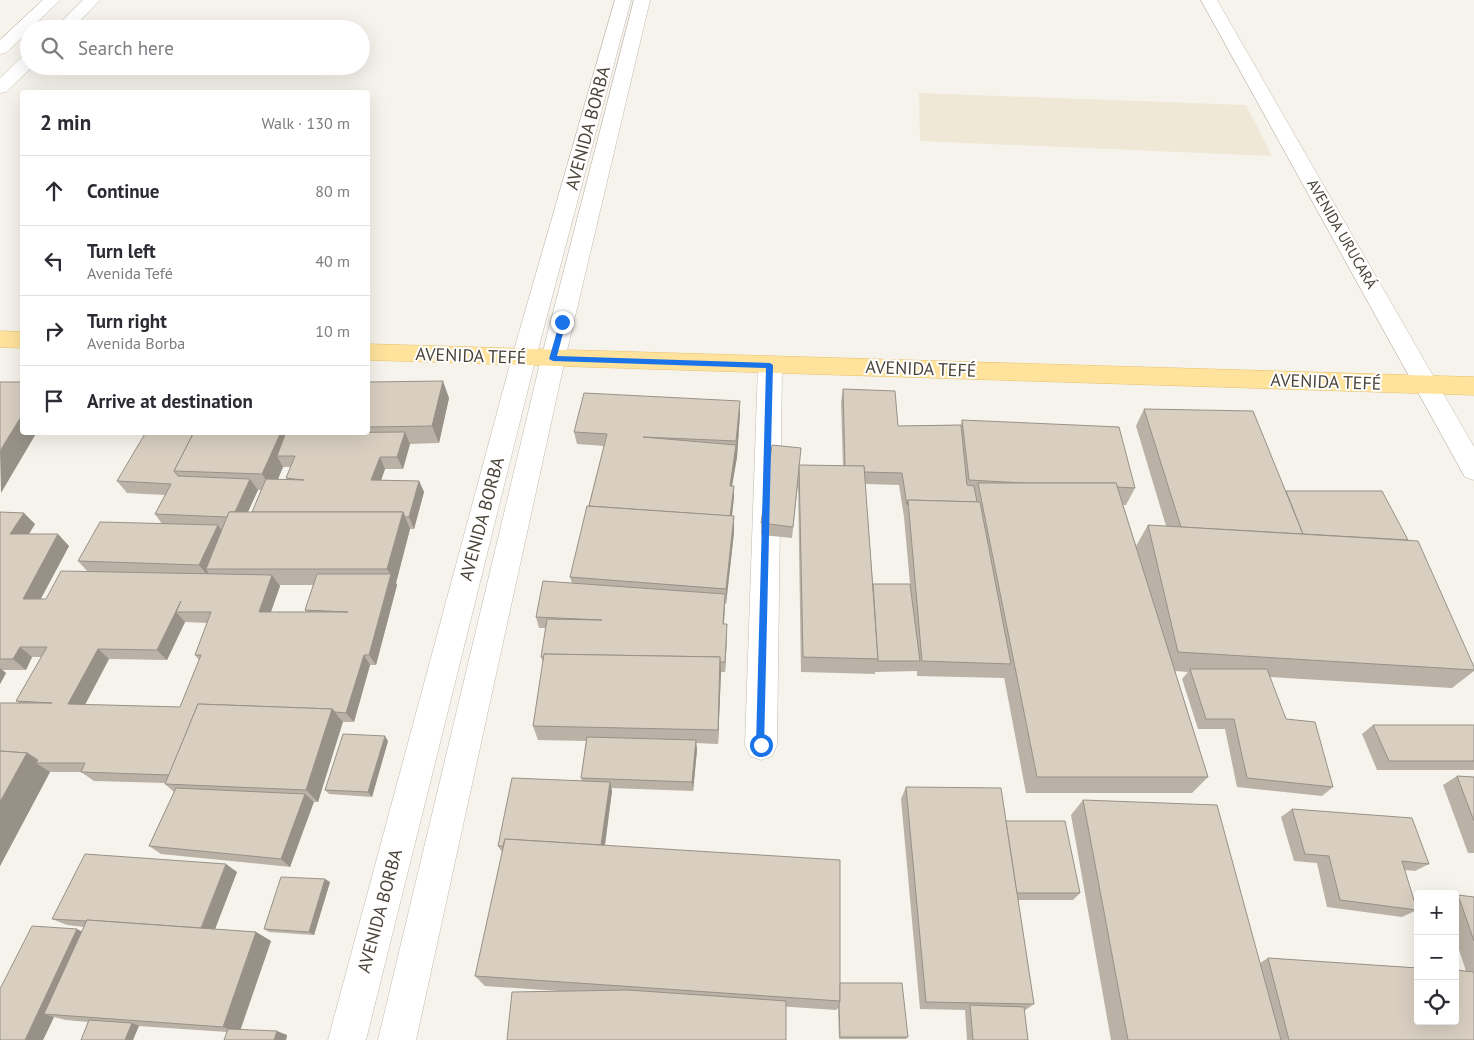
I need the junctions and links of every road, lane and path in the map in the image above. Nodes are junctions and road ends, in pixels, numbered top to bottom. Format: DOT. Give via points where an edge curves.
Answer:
graph roads {
  1 [pos="52,0"];
  2 [pos="92,0"];
  3 [pos="623,0"];
  4 [pos="642,0"];
  5 [pos="1209,0"];
  6 [pos="31,20"];
  7 [pos="71,20"];
  8 [pos="20,30"];
  9 [pos="0,49"];
  10 [pos="20,69"];
  11 [pos="0,88"];
  12 [pos="0,339"];
  13 [pos="20,340"];
  14 [pos="370,352"];
  15 [pos="538,358"];
  16 [pos="770,365"];
  17 [pos="1428,385"];
  18 [pos="1474,386"];
  19 [pos="1474,470"];
  20 [pos="761,745"];
  21 [pos="347,1040"];
  22 [pos="397,1040"];
  1 -- 6 [label="street"];
  2 -- 7 [label="street"];
  3 -- 15 [label="street, AVENIDA BORBA"];
  4 -- 15 [label="street, AVENIDA BORBA"];
  5 -- 17 [label="street, AVENIDA URUCARÁ"];
  8 -- 9 [label="street"];
  10 -- 11 [label="street"];
  12 -- 13 [label="main road"];
  14 -- 15 [label="main road, AVENIDA TEFÉ"];
  15 -- 16 [label="main road, AVENIDA TEFÉ"];
  15 -- 21 [label="street, AVENIDA BORBA"];
  15 -- 22 [label="street, AVENIDA BORBA"];
  16 -- 17 [label="main road, AVENIDA TEFÉ"];
  16 -- 20 [label="street"];
  17 -- 18 [label="main road, AVENIDA TEFÉ"];
  17 -- 19 [label="street, AVENIDA URUCARÁ"];
}
